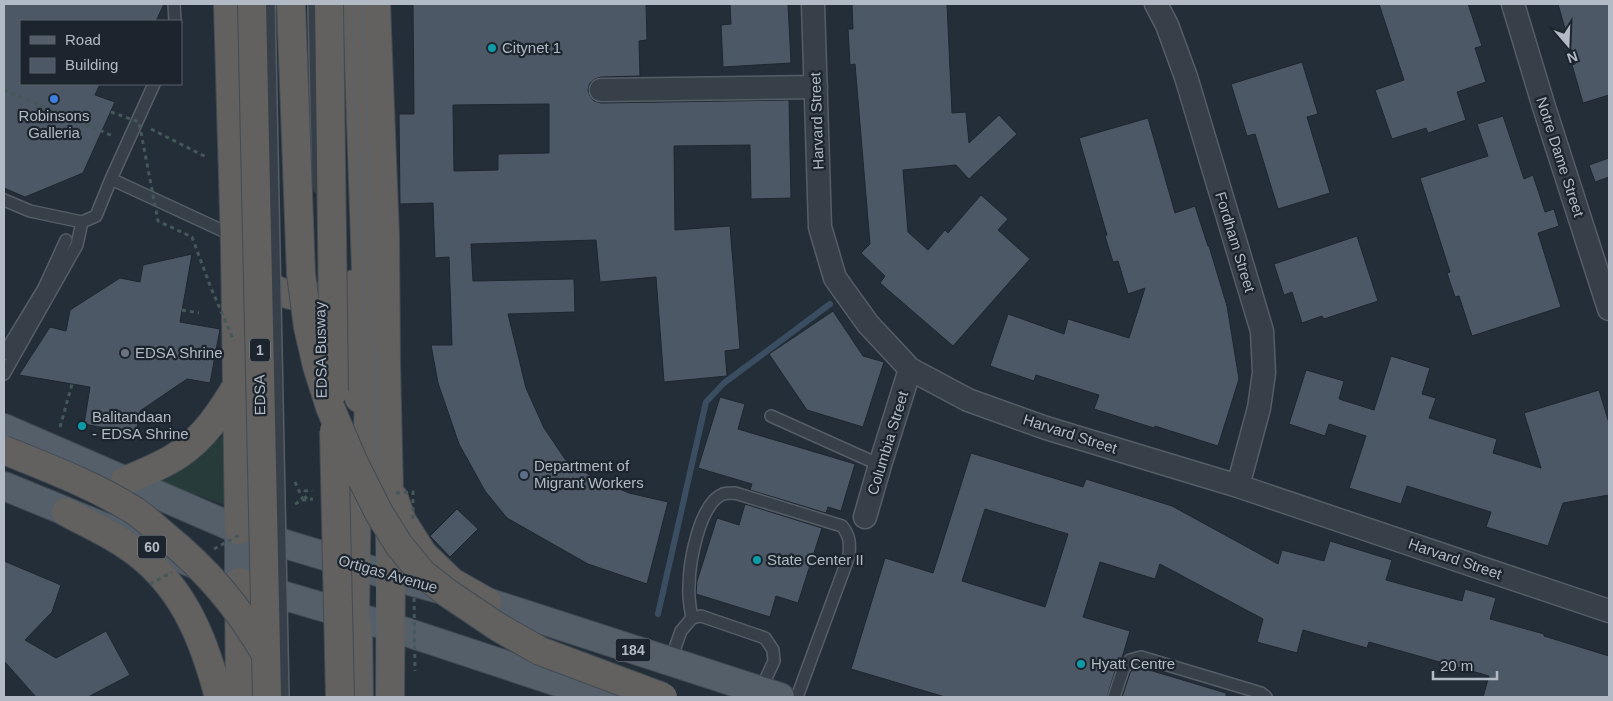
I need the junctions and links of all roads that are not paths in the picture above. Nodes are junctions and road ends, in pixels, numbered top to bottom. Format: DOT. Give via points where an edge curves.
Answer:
graph roads {
  1 [pos="174,4"];
  2 [pos="228,4"];
  3 [pos="252,4"];
  4 [pos="269,4"];
  5 [pos="291,4"];
  6 [pos="314,4"];
  7 [pos="329,4"];
  8 [pos="356,4"];
  9 [pos="376,4"];
  10 [pos="814,4"];
  11 [pos="1156,4"];
  12 [pos="1513,4"];
  13 [pos="175,20"];
  14 [pos="154,85"];
  15 [pos="816,87"];
  16 [pos="601,90"];
  17 [pos="111,180"];
  18 [pos="4,200"];
  19 [pos="318,202"];
  20 [pos="82,222"];
  21 [pos="66,240"];
  22 [pos="235,241"];
  23 [pos="363,275"];
  24 [pos="320,281"];
  25 [pos="1609,309"];
  26 [pos="320,311"];
  27 [pos="321,331"];
  28 [pos="4,354"];
  29 [pos="910,369"];
  30 [pos="4,374"];
  31 [pos="238,384"];
  32 [pos="771,416"];
  33 [pos="4,428"];
  34 [pos="4,443"];
  35 [pos="4,450"];
  36 [pos="880,466"];
  37 [pos="128,482"];
  38 [pos="390,483"];
  39 [pos="4,486"];
  40 [pos="1238,486"];
  41 [pos="367,511"];
  42 [pos="66,512"];
  43 [pos="865,517"];
  44 [pos="239,530"];
  45 [pos="121,534"];
  46 [pos="361,566"];
  47 [pos="391,576"];
  48 [pos="239,582"];
  49 [pos="486,602"];
  50 [pos="1609,611"];
  51 [pos="692,618"];
  52 [pos="359,622"];
  53 [pos="391,627"];
  54 [pos="670,662"];
  55 [pos="770,694"];
  56 [pos="219,697"];
  57 [pos="240,697"];
  58 [pos="267,697"];
  59 [pos="284,697"];
  60 [pos="329,697"];
  61 [pos="340,697"];
  62 [pos="359,697"];
  63 [pos="390,697"];
  64 [pos="603,697"];
  65 [pos="663,697"];
  66 [pos="797,697"];
  67 [pos="1114,697"];
  68 [pos="1266,697"];
  1 -- 13 [label="lane"];
  2 -- 22 [label="highway, 1"];
  3 -- 58 [label="highway, EDSA / 1, bridge"];
  4 -- 59 [label="lane, bridge"];
  5 -- 65 [label="highway, bridge" via="301,274 308,326 330,407 379,513 422,573 498,628 540,651"];
  6 -- 19 [label="lane, bridge"];
  7 -- 61 [label="highway, bridge"];
  8 -- 23 [label="highway"];
  9 -- 38 [label="highway"];
  10 -- 15 [label="street, Harvard Street"];
  11 -- 40 [label="street, Fordham Street" via="1186,77 1262,331 1264,374 1259,408"];
  12 -- 25 [label="street, Notre Dame Street"];
  14 -- 17 [label="lane"];
  15 -- 16 [label="street"];
  15 -- 29 [label="street, Harvard Street" via="820,227 835,278 868,324"];
  17 -- 20 [label="lane" via="96,216"];
  17 -- 22 [label="lane"];
  18 -- 20 [label="lane" via="30,211"];
  20 -- 30 [label="lane" via="77,245"];
  21 -- 28 [label="lane" via="44,288"];
  22 -- 23 [label="highway" via="247,266 264,282 295,296 318,298 341,292"];
  22 -- 31 [label="highway, 1"];
  23 -- 41 [label="highway" via="370,279"];
  23 -- 46 [label="highway"];
  24 -- 26 [label="lane, EDSA Busway"];
  27 -- 60 [label="lane, EDSA Busway, bridge"];
  29 -- 36 [label="street, Columbia Street"];
  29 -- 40 [label="street, Harvard Street" via="968,400 1046,428"];
  31 -- 37 [label="highway" via="203,435 178,456"];
  31 -- 44 [label="highway, 1"];
  32 -- 36 [label="lane"];
  33 -- 37 [label="main road, Ortigas Avenue"];
  34 -- 37 [label="lane" via="94,481"];
  35 -- 59 [label="highway, bridge" via="108,496 148,520 175,543 201,566 253,631"];
  36 -- 43 [label="street, Columbia Street"];
  37 -- 44 [label="main road, Ortigas Avenue"];
  37 -- 45 [label="main road" via="148,496 148,510 137,530"];
  38 -- 47 [label="highway"];
  38 -- 49 [label="highway" via="402,521 424,554 452,582"];
  39 -- 42 [label="main road, 60"];
  40 -- 50 [label="street, Harvard Street"];
  41 -- 46 [label="main road"];
  42 -- 45 [label="main road, 60"];
  42 -- 56 [label="highway" via="125,544 171,584 201,640"];
  44 -- 46 [label="main road, Ortigas Avenue"];
  44 -- 48 [label="main road, 1"];
  45 -- 48 [label="main road, 60"];
  46 -- 47 [label="main road, Ortigas Avenue"];
  46 -- 52 [label="highway"];
  47 -- 49 [label="main road, Ortigas Avenue / 184"];
  47 -- 53 [label="highway"];
  48 -- 52 [label="main road, 60"];
  48 -- 57 [label="highway, 1"];
  49 -- 54 [label="main road, Ortigas Avenue / 184"];
  51 -- 54 [label="lane" via="681,631"];
  51 -- 55 [label="lane" via="701,616 765,638 773,650 774,661"];
  51 -- 66 [label="lane" via="689,584 696,538 703,516 723,494 735,493 842,526 850,540 849,556"];
  52 -- 53 [label="main road, 60"];
  52 -- 62 [label="highway"];
  53 -- 63 [label="highway"];
  53 -- 64 [label="main road"];
  54 -- 55 [label="main road, Ortigas Avenue / 184"];
  67 -- 68 [label="lane" via="1123,670 1130,660 1141,657"];
}
